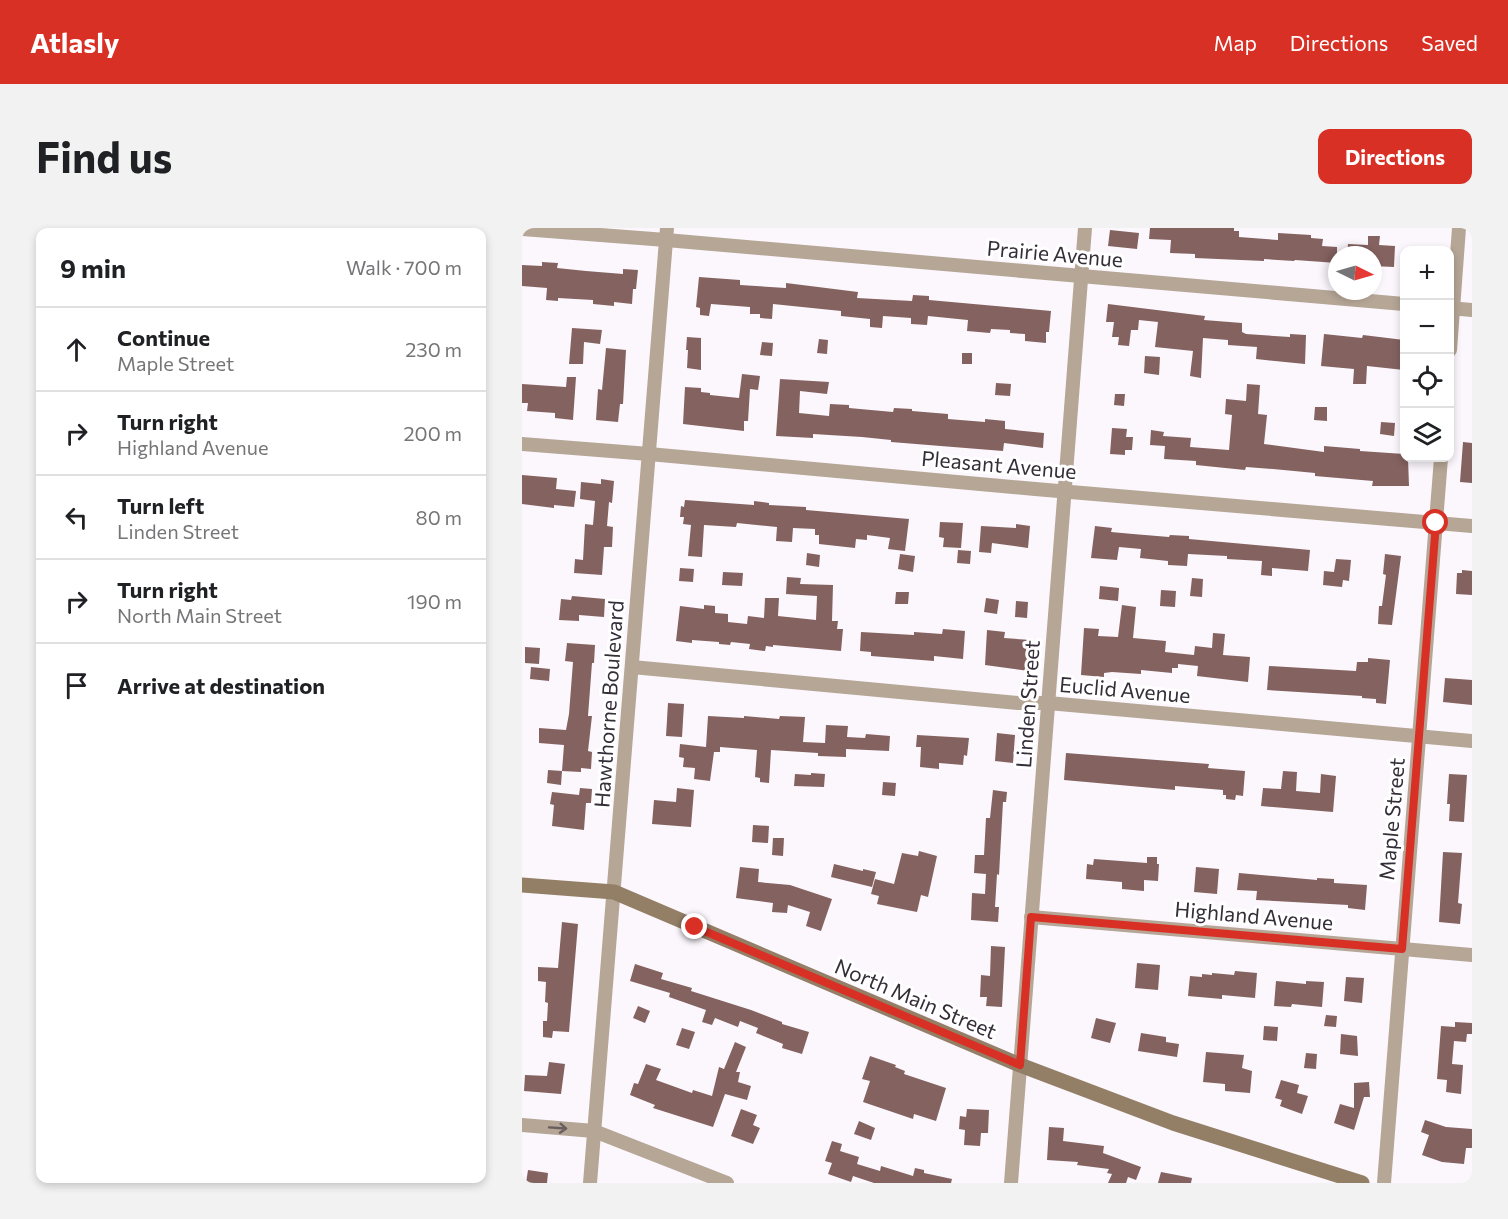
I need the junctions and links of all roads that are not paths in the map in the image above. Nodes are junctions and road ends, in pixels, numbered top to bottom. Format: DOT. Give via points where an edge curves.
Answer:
graph roads {
  1 [pos="1085,228"];
  2 [pos="1459,228"];
  3 [pos="522,229"];
  4 [pos="666,234"];
  5 [pos="1082,276"];
  6 [pos="1452,300"];
  7 [pos="1400,304"];
  8 [pos="1454,308"];
  9 [pos="1472,310"];
  10 [pos="522,444"];
  11 [pos="649,454"];
  12 [pos="1441,462"];
  13 [pos="1065,490"];
  14 [pos="1436,523"];
  15 [pos="1472,526"];
  16 [pos="632,667"];
  17 [pos="1048,703"];
  18 [pos="1419,736"];
  19 [pos="1472,741"];
  20 [pos="522,885"];
  21 [pos="614,892"];
  22 [pos="1031,917"];
  23 [pos="1402,949"];
  24 [pos="1472,956"];
  25 [pos="1020,1065"];
  26 [pos="522,1125"];
  27 [pos="594,1131"];
  28 [pos="590,1183"];
  29 [pos="727,1183"];
  30 [pos="1011,1183"];
  31 [pos="1362,1183"];
  32 [pos="1384,1183"];
  1 -- 5 [label="street, Linden Street"];
  2 -- 6 [label="street"];
  3 -- 4 [label="street, Prairie Avenue"];
  4 -- 5 [label="street, Prairie Avenue"];
  4 -- 11 [label="street, Hawthorne Boulevard"];
  5 -- 7 [label="street, Prairie Avenue"];
  5 -- 13 [label="street, Linden Street"];
  8 -- 9 [label="street"];
  10 -- 11 [label="street, Pleasant Avenue"];
  11 -- 13 [label="street, Pleasant Avenue"];
  11 -- 16 [label="street, Hawthorne Boulevard"];
  12 -- 14 [label="street, Maple Street"];
  13 -- 14 [label="street, Pleasant Avenue"];
  13 -- 17 [label="street, Linden Street"];
  14 -- 15 [label="street, Pleasant Avenue"];
  14 -- 18 [label="street, Maple Street"];
  16 -- 17 [label="street, Euclid Avenue"];
  16 -- 21 [label="street, Hawthorne Boulevard"];
  17 -- 18 [label="street, Euclid Avenue"];
  17 -- 22 [label="street, Linden Street"];
  18 -- 19 [label="street, Euclid Avenue"];
  18 -- 23 [label="street, Maple Street"];
  20 -- 21 [label="street, North Main Street"];
  21 -- 25 [label="street, North Main Street"];
  21 -- 27 [label="street, Hawthorne Boulevard"];
  22 -- 23 [label="street, Highland Avenue"];
  22 -- 25 [label="street, Linden Street"];
  23 -- 24 [label="street, Highland Avenue"];
  23 -- 32 [label="street, Maple Street"];
  25 -- 30 [label="street, Linden Street"];
  25 -- 31 [label="street, North Main Street" via="1176,1124"];
  26 -- 27 [label="street, one-way"];
  27 -- 28 [label="street, Hawthorne Boulevard"];
  27 -- 29 [label="street"];
}
